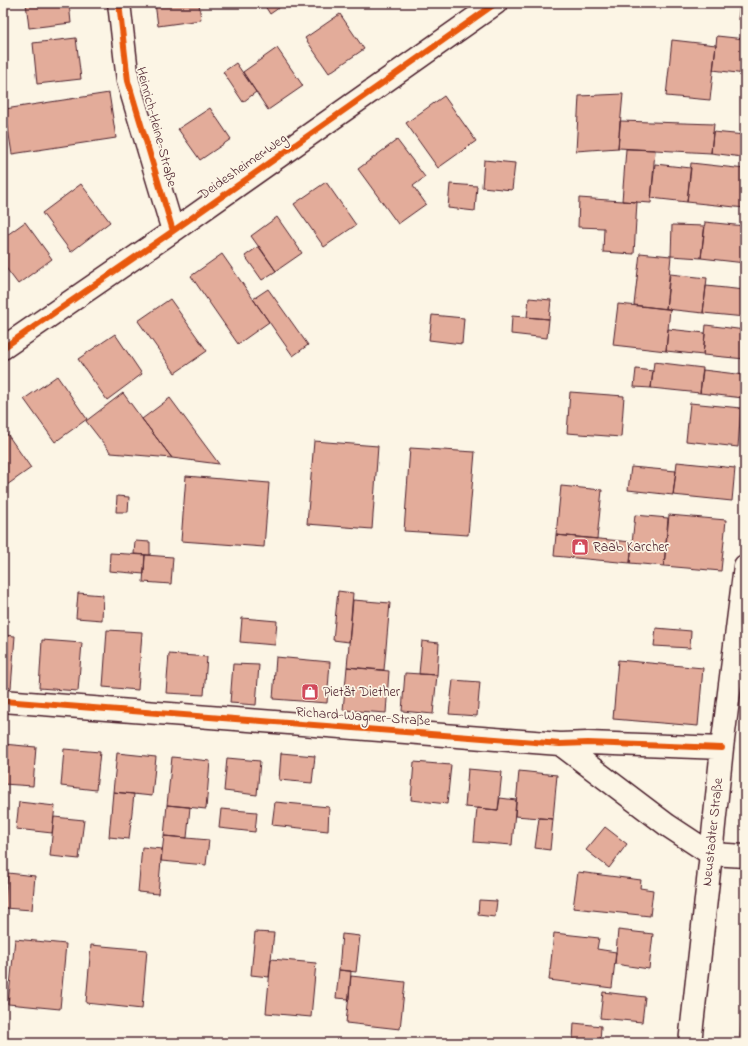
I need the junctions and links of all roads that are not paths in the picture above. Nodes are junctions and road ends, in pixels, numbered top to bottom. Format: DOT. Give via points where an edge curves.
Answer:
graph roads {
  1 [pos="119,3"];
  2 [pos="496,3"];
  3 [pos="173,231"];
  4 [pos="3,348"];
  5 [pos="745,566"];
  6 [pos="3,701"];
  7 [pos="560,744"];
  8 [pos="722,748"];
  9 [pos="711,854"];
  10 [pos="745,856"];
  11 [pos="690,1043"];
  1 -- 3 [label="street, Heinrich-Heine-Straße" via="128,82"];
  2 -- 3 [label="street, Deidesheimer Weg"];
  3 -- 4 [label="street, Deidesheimer Weg"];
  5 -- 8 [label="street, Neustadter Straße"];
  6 -- 7 [label="street, Richard-Wagner-Straße"];
  7 -- 8 [label="street, Richard-Wagner-Straße" via="588,742"];
  7 -- 9 [label="street" via="667,825"];
  8 -- 9 [label="street, Neustadter Straße"];
  9 -- 10 [label="street"];
  9 -- 11 [label="street, Neustadter Straße"];
}
